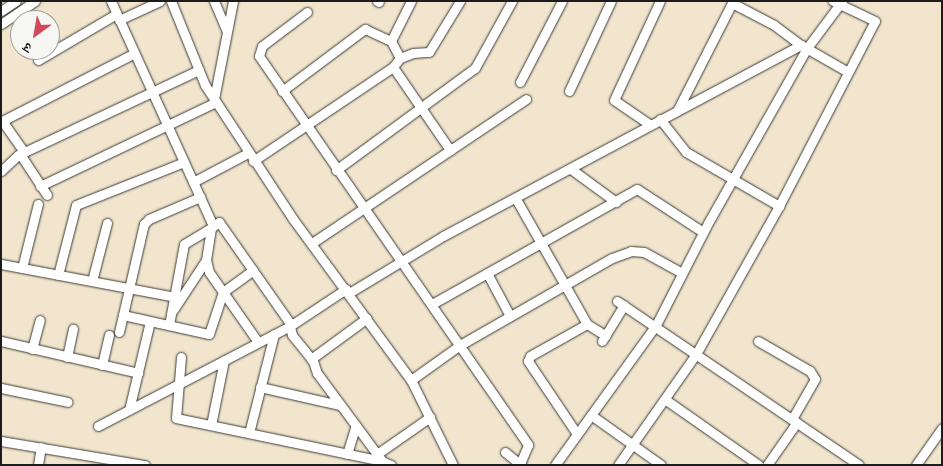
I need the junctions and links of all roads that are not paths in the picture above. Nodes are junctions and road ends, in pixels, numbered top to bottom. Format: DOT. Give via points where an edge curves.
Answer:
graph roads {
  1 [pos="16,1"];
  2 [pos="35,1"];
  3 [pos="111,1"];
  4 [pos="160,1"];
  5 [pos="171,1"];
  6 [pos="214,1"];
  7 [pos="233,1"];
  8 [pos="411,1"];
  9 [pos="460,1"];
  10 [pos="512,1"];
  11 [pos="562,1"];
  12 [pos="611,1"];
  13 [pos="660,1"];
  14 [pos="732,2"];
  15 [pos="838,2"];
  16 [pos="1,11"];
  17 [pos="307,12"];
  18 [pos="118,17"];
  19 [pos="1,24"];
  20 [pos="227,31"];
  21 [pos="390,40"];
  22 [pos="804,47"];
  23 [pos="60,48"];
  24 [pos="133,54"];
  25 [pos="400,58"];
  26 [pos="393,67"];
  27 [pos="199,70"];
  28 [pos="848,72"];
  29 [pos="520,82"];
  30 [pos="282,91"];
  31 [pos="570,91"];
  32 [pos="152,92"];
  33 [pos="526,100"];
  34 [pos="215,101"];
  35 [pos="419,109"];
  36 [pos="677,111"];
  37 [pos="660,119"];
  38 [pos="648,124"];
  39 [pos="167,125"];
  40 [pos="304,125"];
  41 [pos="450,150"];
  42 [pos="22,153"];
  43 [pos="251,157"];
  44 [pos="184,162"];
  45 [pos="570,169"];
  46 [pos="336,170"];
  47 [pos="1,171"];
  48 [pos="736,178"];
  49 [pos="193,182"];
  50 [pos="40,186"];
  51 [pos="47,195"];
  52 [pos="200,197"];
  53 [pos="516,199"];
  54 [pos="616,202"];
  55 [pos="38,204"];
  56 [pos="779,206"];
  57 [pos="364,208"];
  58 [pos="107,223"];
  59 [pos="212,227"];
  60 [pos="703,232"];
  61 [pos="312,243"];
  62 [pos="541,243"];
  63 [pos="206,260"];
  64 [pos="403,261"];
  65 [pos="1,264"];
  66 [pos="22,268"];
  67 [pos="253,270"];
  68 [pos="487,273"];
  69 [pos="682,273"];
  70 [pos="58,275"];
  71 [pos="92,281"];
  72 [pos="563,284"];
  73 [pos="129,288"];
  74 [pos="348,291"];
  75 [pos="223,292"];
  76 [pos="175,297"];
  77 [pos="432,304"];
  78 [pos="172,312"];
  79 [pos="123,315"];
  80 [pos="510,316"];
  81 [pos="366,318"];
  82 [pos="40,320"];
  83 [pos="150,321"];
  84 [pos="587,324"];
  85 [pos="656,324"];
  86 [pos="169,325"];
  87 [pos="290,326"];
  88 [pos="74,329"];
  89 [pos="119,332"];
  90 [pos="274,334"];
  91 [pos="109,335"];
  92 [pos="758,341"];
  93 [pos="1,342"];
  94 [pos="258,342"];
  95 [pos="460,345"];
  96 [pos="32,349"];
  97 [pos="696,354"];
  98 [pos="67,357"];
  99 [pos="181,357"];
  100 [pos="311,359"];
  101 [pos="224,360"];
  102 [pos="102,365"];
  103 [pos="138,373"];
  104 [pos="411,380"];
  105 [pos="179,384"];
  106 [pos="260,387"];
  107 [pos="1,388"];
  108 [pos="666,400"];
  109 [pos="68,402"];
  110 [pos="340,404"];
  111 [pos="129,410"];
  112 [pos="591,415"];
  113 [pos="430,418"];
  114 [pos="795,421"];
  115 [pos="211,425"];
  116 [pos="98,426"];
  117 [pos="356,426"];
  118 [pos="942,428"];
  119 [pos="249,433"];
  120 [pos="577,434"];
  121 [pos="1,441"];
  122 [pos="632,444"];
  123 [pos="41,447"];
  124 [pos="505,452"];
  125 [pos="347,454"];
  126 [pos="88,460"];
  127 [pos="383,460"];
  128 [pos="134,464"];
  129 [pos="450,464"];
  130 [pos="521,464"];
  131 [pos="38,465"];
  132 [pos="145,465"];
  133 [pos="555,465"];
  134 [pos="618,465"];
  135 [pos="661,465"];
  136 [pos="759,465"];
  137 [pos="767,465"];
  138 [pos="858,465"];
  139 [pos="916,465"];
  1 -- 16 [label="street"];
  2 -- 19 [label="street"];
  3 -- 18 [label="street"];
  4 -- 18 [label="street"];
  5 -- 27 [label="street"];
  6 -- 20 [label="street"];
  7 -- 20 [label="street"];
  8 -- 21 [label="street"];
  9 -- 25 [label="street" via="434,48"];
  10 -- 35 [label="street" via="475,68"];
  11 -- 29 [label="street"];
  12 -- 31 [label="street"];
  13 -- 38 [label="street" via="614,100"];
  14 -- 22 [label="street" via="774,25"];
  14 -- 36 [label="street"];
  15 -- 22 [label="street"];
  15 -- 28 [label="street" via="875,21"];
  17 -- 30 [label="street" via="259,51"];
  18 -- 23 [label="street"];
  18 -- 24 [label="street"];
  20 -- 34 [label="street"];
  21 -- 25 [label="street"];
  21 -- 30 [label="street" via="370,30 362,31"];
  22 -- 28 [label="street"];
  22 -- 36 [label="street"];
  22 -- 48 [label="street"];
  24 -- 32 [label="street"];
  24 -- 42 [label="street" via="2,121"];
  25 -- 26 [label="street"];
  26 -- 35 [label="street"];
  26 -- 40 [label="street"];
  27 -- 32 [label="street"];
  27 -- 34 [label="street"];
  28 -- 56 [label="street"];
  30 -- 40 [label="street"];
  32 -- 39 [label="street"];
  32 -- 42 [label="street"];
  33 -- 41 [label="street"];
  34 -- 39 [label="street"];
  34 -- 43 [label="street"];
  35 -- 41 [label="street"];
  35 -- 46 [label="street"];
  36 -- 37 [label="street"];
  37 -- 38 [label="street"];
  37 -- 48 [label="street" via="686,152"];
  38 -- 45 [label="street"];
  39 -- 44 [label="street"];
  39 -- 50 [label="street"];
  40 -- 43 [label="street"];
  40 -- 46 [label="street"];
  41 -- 57 [label="street"];
  42 -- 47 [label="street"];
  42 -- 50 [label="street"];
  43 -- 49 [label="street"];
  43 -- 61 [label="street"];
  44 -- 49 [label="street"];
  44 -- 70 [label="street" via="76,205"];
  45 -- 53 [label="street"];
  45 -- 54 [label="street"];
  46 -- 57 [label="street"];
  48 -- 56 [label="street"];
  48 -- 60 [label="street"];
  49 -- 52 [label="street"];
  50 -- 51 [label="street"];
  52 -- 59 [label="street"];
  52 -- 73 [label="street" via="144,224"];
  53 -- 62 [label="street"];
  53 -- 64 [label="street"];
  54 -- 60 [label="street" via="637,189"];
  54 -- 62 [label="street"];
  55 -- 66 [label="street"];
  56 -- 97 [label="street"];
  57 -- 61 [label="street"];
  57 -- 64 [label="street"];
  58 -- 71 [label="street"];
  59 -- 63 [label="street"];
  59 -- 67 [label="street" via="219,222"];
  59 -- 76 [label="street" via="184,244"];
  60 -- 69 [label="street"];
  61 -- 74 [label="street"];
  62 -- 68 [label="street"];
  62 -- 72 [label="street"];
  63 -- 75 [label="street" via="209,272"];
  63 -- 78 [label="street"];
  64 -- 74 [label="street"];
  64 -- 77 [label="street"];
  65 -- 66 [label="street"];
  66 -- 70 [label="street"];
  67 -- 75 [label="street"];
  67 -- 87 [label="street"];
  68 -- 77 [label="street"];
  68 -- 80 [label="street"];
  69 -- 72 [label="street" via="644,252 630,251"];
  69 -- 85 [label="street"];
  70 -- 71 [label="street"];
  71 -- 73 [label="street"];
  72 -- 80 [label="street"];
  72 -- 84 [label="street"];
  73 -- 76 [label="street"];
  73 -- 79 [label="street"];
  74 -- 81 [label="street"];
  74 -- 87 [label="street"];
  75 -- 86 [label="street" via="210,334"];
  75 -- 94 [label="street"];
  76 -- 78 [label="street"];
  77 -- 95 [label="street"];
  78 -- 86 [label="street"];
  79 -- 83 [label="street"];
  79 -- 89 [label="street"];
  80 -- 95 [label="street"];
  81 -- 100 [label="street"];
  81 -- 104 [label="street"];
  82 -- 96 [label="street"];
  83 -- 86 [label="street"];
  83 -- 103 [label="street"];
  84 -- 85 [label="street" via="604,338 621,303"];
  84 -- 120 [label="street" via="530,356 528,361"];
  85 -- 97 [label="street"];
  85 -- 112 [label="street"];
  87 -- 90 [label="street"];
  87 -- 100 [label="street" via="292,335"];
  88 -- 98 [label="street"];
  90 -- 94 [label="street"];
  90 -- 106 [label="street"];
  91 -- 102 [label="street"];
  92 -- 114 [label="street" via="810,371 815,379"];
  93 -- 96 [label="street"];
  94 -- 101 [label="street"];
  95 -- 104 [label="street"];
  95 -- 130 [label="street" via="528,445"];
  96 -- 98 [label="street"];
  97 -- 108 [label="street"];
  97 -- 114 [label="street"];
  98 -- 102 [label="street"];
  99 -- 105 [label="street"];
  100 -- 110 [label="street" via="317,373"];
  101 -- 105 [label="street"];
  101 -- 115 [label="street"];
  102 -- 103 [label="street"];
  103 -- 111 [label="street"];
  104 -- 113 [label="street"];
  105 -- 111 [label="street"];
  105 -- 115 [label="street" via="176,418"];
  106 -- 110 [label="street"];
  106 -- 119 [label="street"];
  107 -- 109 [label="street"];
  108 -- 122 [label="street"];
  108 -- 136 [label="street"];
  110 -- 117 [label="street"];
  111 -- 116 [label="street"];
  112 -- 120 [label="street"];
  112 -- 122 [label="street"];
  113 -- 127 [label="street"];
  113 -- 129 [label="street"];
  114 -- 137 [label="street"];
  114 -- 138 [label="street"];
  115 -- 119 [label="street"];
  117 -- 125 [label="street"];
  117 -- 127 [label="street"];
  118 -- 139 [label="street"];
  119 -- 125 [label="street"];
  120 -- 133 [label="street"];
  121 -- 123 [label="street"];
  122 -- 134 [label="street"];
  122 -- 135 [label="street"];
  123 -- 126 [label="street"];
  123 -- 131 [label="street"];
  124 -- 130 [label="street"];
  125 -- 127 [label="street"];
  126 -- 128 [label="street"];
  128 -- 132 [label="street"];
}
